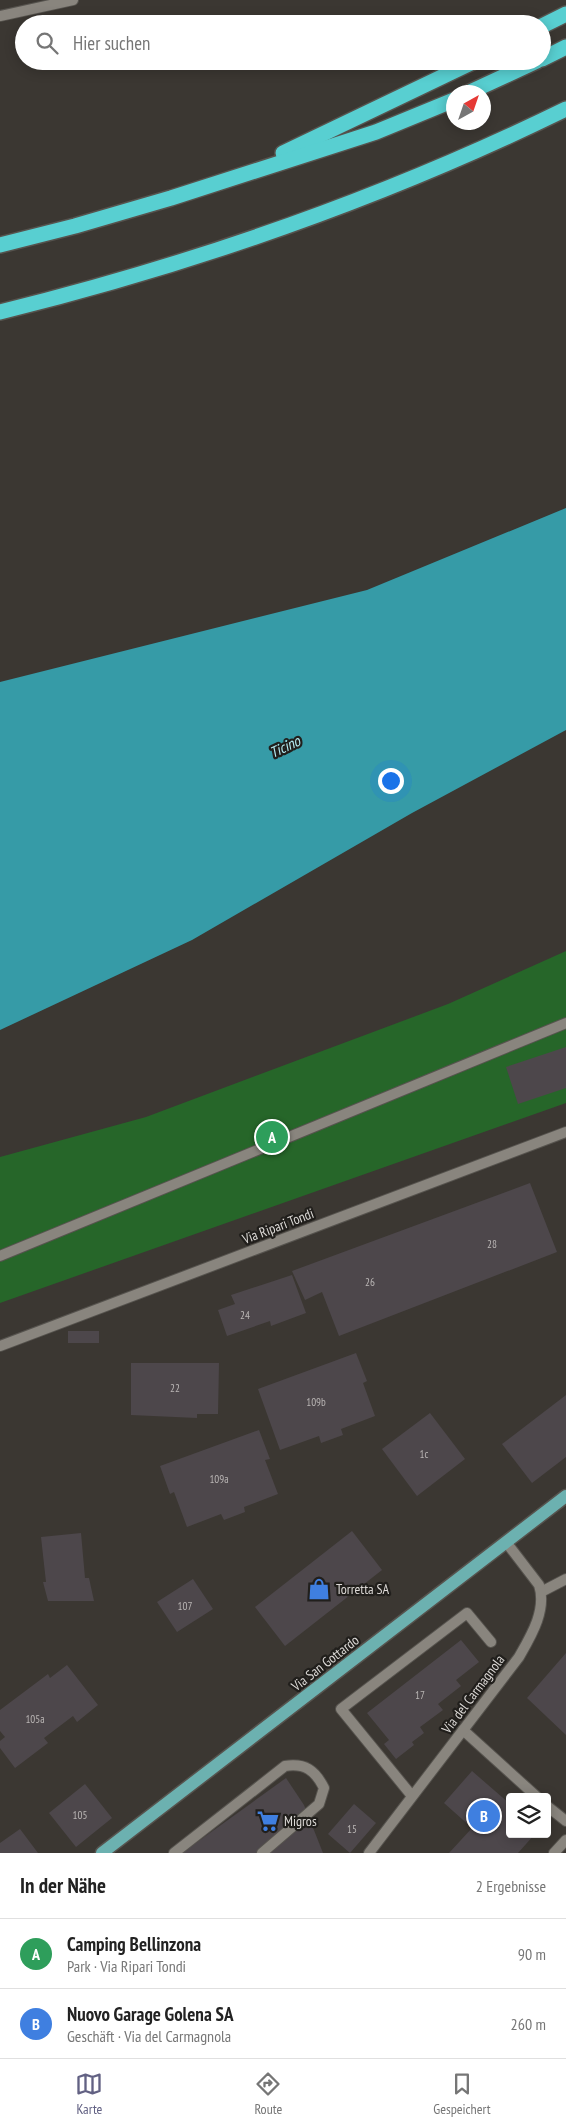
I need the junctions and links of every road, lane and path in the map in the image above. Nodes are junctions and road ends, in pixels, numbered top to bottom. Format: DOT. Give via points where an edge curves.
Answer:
graph roads {
  1 [pos="73,0"];
  2 [pos="566,14"];
  3 [pos="0,16"];
  4 [pos="551,22"];
  5 [pos="566,47"];
  6 [pos="551,54"];
  7 [pos="456,70"];
  8 [pos="518,70"];
  9 [pos="485,85"];
  10 [pos="446,103"];
  11 [pos="566,109"];
  12 [pos="228,179"];
  13 [pos="0,245"];
  14 [pos="0,312"];
  15 [pos="566,1023"];
  16 [pos="566,1132"];
  17 [pos="0,1256"];
  18 [pos="0,1346"];
  19 [pos="566,1496"];
  20 [pos="506,1542"];
  21 [pos="566,1579"];
  22 [pos="541,1592"];
  23 [pos="491,1642"];
  24 [pos="463,1730"];
  25 [pos="533,1793"];
  26 [pos="412,1796"];
  27 [pos="551,1809"];
  28 [pos="566,1821"];
  29 [pos="566,1840"];
  30 [pos="102,1853"];
  31 [pos="174,1853"];
  32 [pos="262,1853"];
  33 [pos="369,1853"];
  34 [pos="554,1853"];
  1 -- 3 [label="street"];
  2 -- 4 [label="highway"];
  5 -- 6 [label="highway"];
  7 -- 12 [label="highway"];
  8 -- 9 [label="highway"];
  10 -- 12 [label="highway" via="376,132"];
  11 -- 14 [label="highway" via="396,184 254,238 83,292"];
  12 -- 13 [label="highway" via="85,224"];
  15 -- 17 [label="street"];
  16 -- 18 [label="street, Via Ripari Tondi"];
  19 -- 20 [label="main road, Via San Gottardo"];
  20 -- 22 [label="street"];
  20 -- 30 [label="main road, Via San Gottardo"];
  21 -- 22 [label="street"];
  22 -- 24 [label="street, Via del Carmagnola" via="538,1619 527,1643"];
  23 -- 26 [label="street" via="467,1613 341,1709"];
  24 -- 25 [label="street"];
  24 -- 26 [label="street, Via del Carmagnola"];
  26 -- 33 [label="street, Via del Carmagnola"];
  27 -- 28 [label="street"];
  29 -- 34 [label="street"];
  31 -- 32 [label="street" via="285,1766 298,1764 309,1768 324,1788 319,1804"];
}
